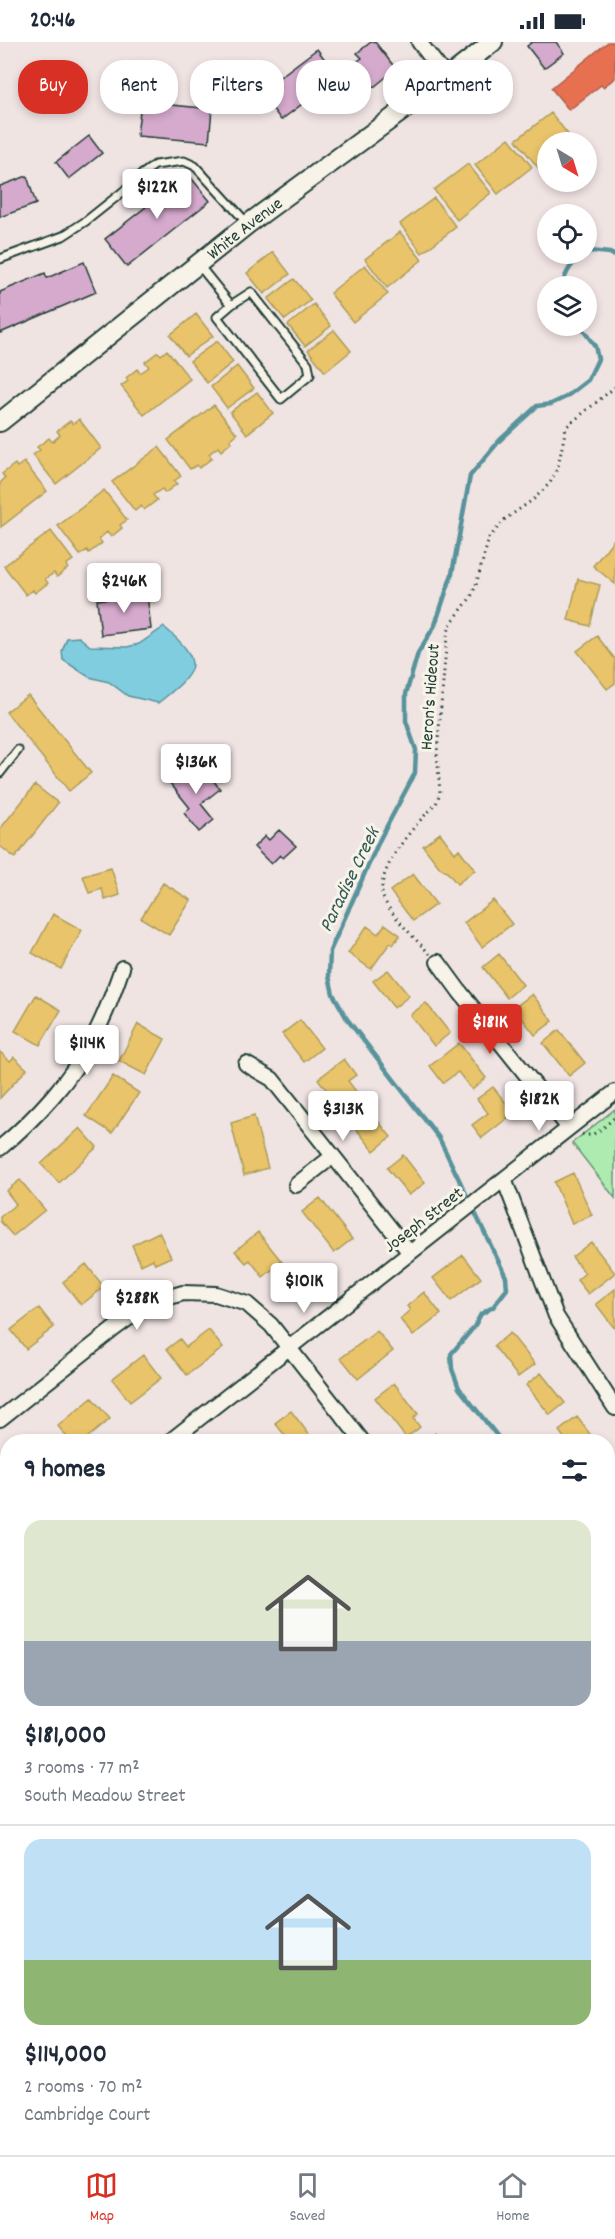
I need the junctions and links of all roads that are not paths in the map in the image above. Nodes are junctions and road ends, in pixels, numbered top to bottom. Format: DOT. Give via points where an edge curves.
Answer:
graph roads {
  1 [pos="419,42"];
  2 [pos="493,42"];
  3 [pos="433,60"];
  4 [pos="470,60"];
  5 [pos="398,114"];
  6 [pos="248,225"];
  7 [pos="0,260"];
  8 [pos="198,264"];
  9 [pos="231,304"];
  10 [pos="0,422"];
  11 [pos="18,750"];
  12 [pos="0,773"];
  13 [pos="438,962"];
  14 [pos="122,968"];
  15 [pos="246,1064"];
  16 [pos="615,1092"];
  17 [pos="569,1128"];
  18 [pos="0,1148"];
  19 [pos="333,1156"];
  20 [pos="504,1179"];
  21 [pos="296,1185"];
  22 [pos="410,1253"];
  23 [pos="288,1346"];
  24 [pos="615,1408"];
  25 [pos="0,1419"];
  26 [pos="179,1434"];
  27 [pos="357,1434"];
  1 -- 3 [label="street"];
  2 -- 4 [label="street, White Avenue"];
  5 -- 6 [label="street, White Avenue"];
  6 -- 7 [label="lane" via="195,166 174,161 155,165 63,236"];
  6 -- 8 [label="street, White Avenue"];
  8 -- 9 [label="lane"];
  8 -- 10 [label="street, White Avenue"];
  9 -- 9 [label="lane" via="251,292 309,364 310,375 281,399 217,317"];
  11 -- 12 [label="lane"];
  13 -- 17 [label="street"];
  14 -- 18 [label="street" via="94,1038 28,1124"];
  15 -- 19 [label="street" via="272,1079"];
  16 -- 17 [label="street, Joseph Street"];
  17 -- 20 [label="street, Joseph Street"];
  19 -- 21 [label="street"];
  19 -- 22 [label="street"];
  20 -- 22 [label="street, Joseph Street"];
  20 -- 24 [label="street" via="556,1316"];
  22 -- 23 [label="street, Joseph Street"];
  23 -- 25 [label="street" via="247,1304 216,1294 183,1293 149,1303"];
  23 -- 26 [label="street, Joseph Street"];
  23 -- 27 [label="street"];
}
